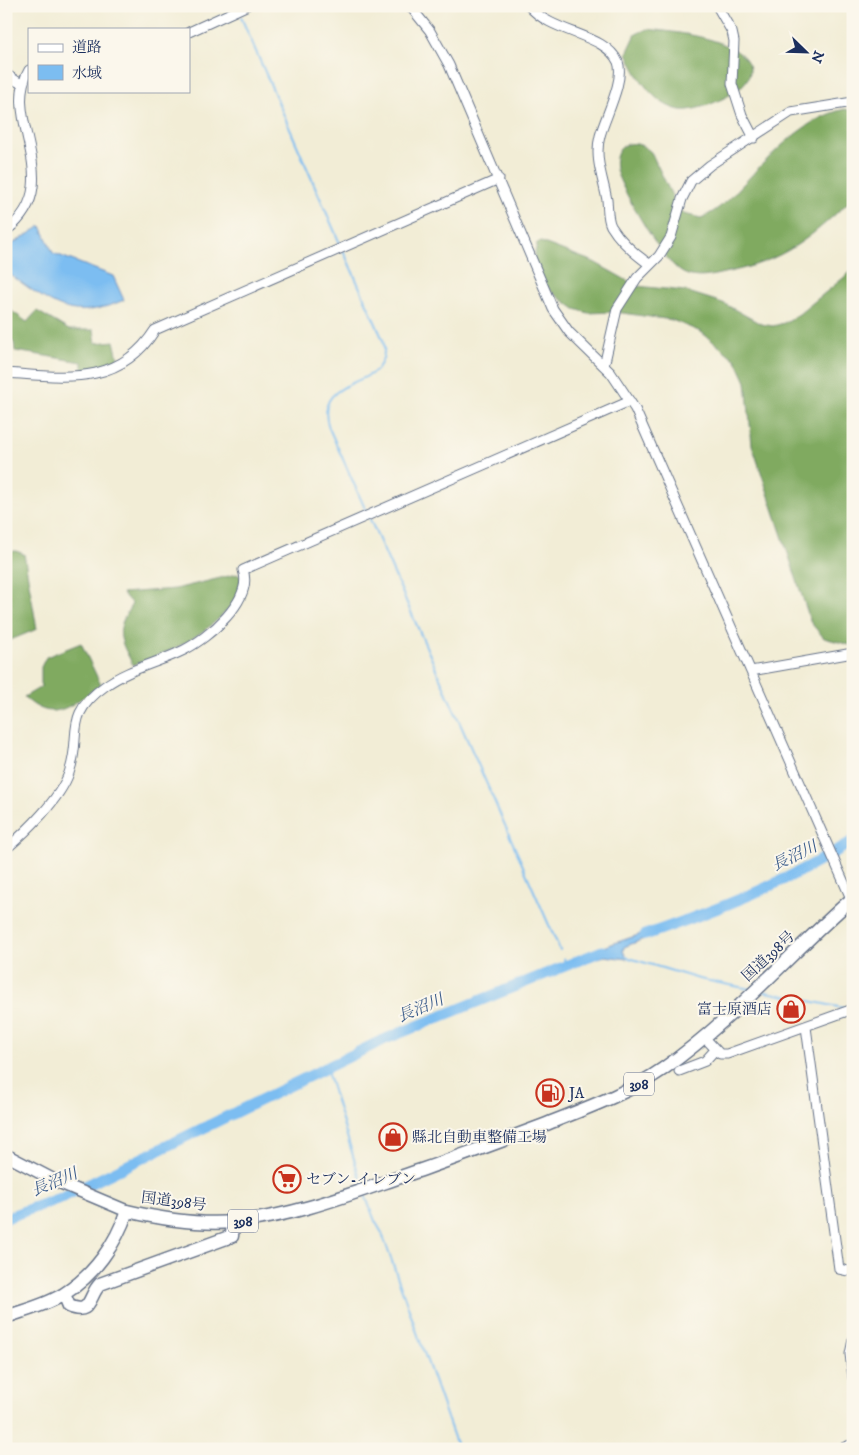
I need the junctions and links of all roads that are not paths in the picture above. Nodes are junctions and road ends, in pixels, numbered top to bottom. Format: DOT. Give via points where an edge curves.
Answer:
graph roads {
  1 [pos="246,6"];
  2 [pos="410,6"];
  3 [pos="529,6"];
  4 [pos="717,6"];
  5 [pos="190,32"];
  6 [pos="28,71"];
  7 [pos="6,74"];
  8 [pos="18,82"];
  9 [pos="12,93"];
  10 [pos="853,102"];
  11 [pos="754,138"];
  12 [pos="22,157"];
  13 [pos="499,179"];
  14 [pos="6,231"];
  15 [pos="649,264"];
  16 [pos="604,366"];
  17 [pos="6,373"];
  18 [pos="630,401"];
  19 [pos="853,653"];
  20 [pos="751,671"];
  21 [pos="6,849"];
  22 [pos="852,900"];
  23 [pos="853,1009"];
  24 [pos="806,1027"];
  25 [pos="704,1038"];
  26 [pos="715,1050"];
  27 [pos="679,1071"];
  28 [pos="6,1155"];
  29 [pos="127,1211"];
  30 [pos="233,1222"];
  31 [pos="853,1272"];
  32 [pos="64,1294"];
  33 [pos="6,1317"];
  34 [pos="853,1340"];
  35 [pos="853,1378"];
  36 [pos="853,1444"];
  37 [pos="840,1449"];
  1 -- 5 [label="street"];
  2 -- 13 [label="street" via="441,49"];
  3 -- 15 [label="street" via="550,24 604,46 619,65 620,78 600,137 599,170 610,223 624,242"];
  4 -- 11 [label="street" via="732,32 732,84"];
  6 -- 8 [label="street"];
  7 -- 8 [label="street"];
  8 -- 9 [label="street"];
  10 -- 11 [label="street" via="799,110"];
  11 -- 15 [label="street" via="710,165 691,181 671,237 659,256"];
  12 -- 14 [label="street" via="30,192 22,215"];
  13 -- 16 [label="street" via="553,309 569,332"];
  13 -- 17 [label="street" via="155,330 144,346 110,369 63,377"];
  15 -- 16 [label="street" via="617,309"];
  16 -- 18 [label="street"];
  18 -- 20 [label="street"];
  18 -- 21 [label="street" via="243,570 245,585 240,600 211,630 184,650 110,682 85,704 77,718 72,761 61,788"];
  19 -- 20 [label="street"];
  20 -- 22 [label="street"];
  22 -- 25 [label="highway, 国道398号 / 398"];
  23 -- 24 [label="street"];
  24 -- 26 [label="street" via="727,1054"];
  24 -- 31 [label="street" via="839,1269"];
  25 -- 26 [label="street"];
  25 -- 30 [label="highway, 国道398号 / 398" via="662,1070 598,1103 468,1154 286,1212"];
  26 -- 27 [label="street" via="705,1061"];
  28 -- 29 [label="main road" via="56,1181"];
  29 -- 30 [label="highway, 国道398号 / 398" via="186,1221"];
  29 -- 32 [label="highway, 国道398号" via="108,1250 89,1274"];
  30 -- 32 [label="highway, 398" via="232,1236 100,1284 84,1308 68,1306"];
  32 -- 33 [label="highway, 国道398号"];
  34 -- 35 [label="street" via="850,1354"];
  36 -- 37 [label="street"];
}
